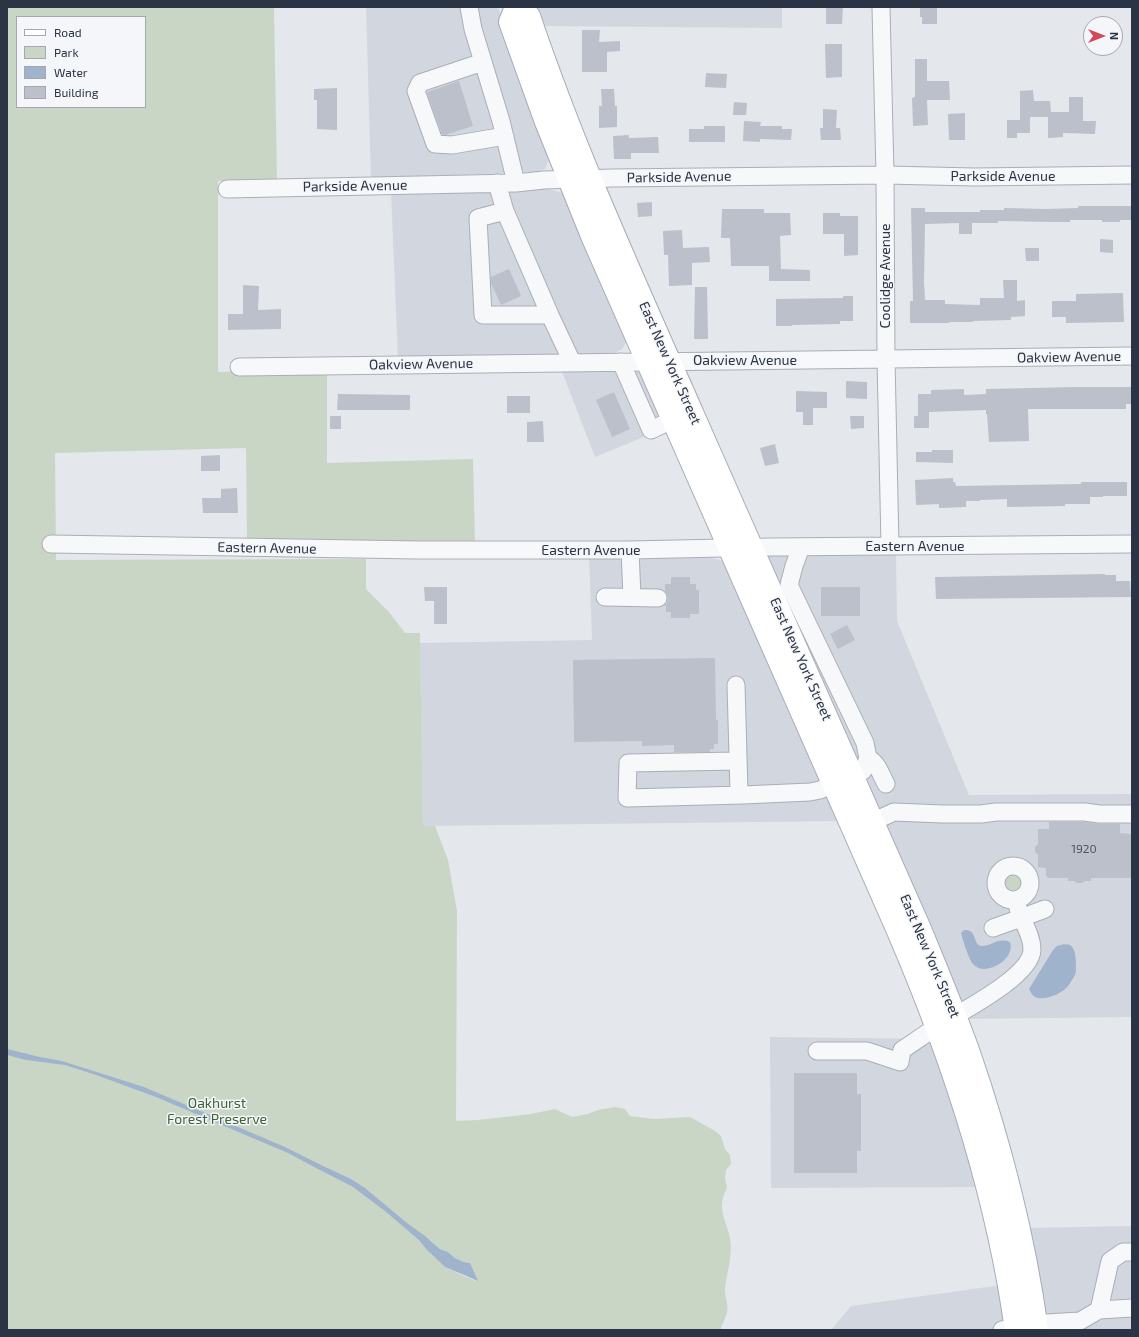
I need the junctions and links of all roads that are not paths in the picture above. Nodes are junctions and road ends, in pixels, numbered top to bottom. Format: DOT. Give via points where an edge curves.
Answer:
graph roads {
  1 [pos="469,7"];
  2 [pos="881,7"];
  3 [pos="516,8"];
  4 [pos="483,62"];
  5 [pos="505,136"];
  6 [pos="885,175"];
  7 [pos="1132,175"];
  8 [pos="590,178"];
  9 [pos="568,179"];
  10 [pos="497,183"];
  11 [pos="516,183"];
  12 [pos="227,189"];
  13 [pos="505,211"];
  14 [pos="550,315"];
  15 [pos="1132,356"];
  16 [pos="886,359"];
  17 [pos="646,361"];
  18 [pos="669,361"];
  19 [pos="572,362"];
  20 [pos="621,362"];
  21 [pos="239,367"];
  22 [pos="672,420"];
  23 [pos="51,544"];
  24 [pos="1132,544"];
  25 [pos="890,546"];
  26 [pos="751,547"];
  27 [pos="801,547"];
  28 [pos="729,548"];
  29 [pos="630,550"];
  30 [pos="605,597"];
  31 [pos="632,597"];
  32 [pos="658,598"];
  33 [pos="790,610"];
  34 [pos="827,664"];
  35 [pos="806,670"];
  36 [pos="736,685"];
  37 [pos="868,758"];
  38 [pos="738,762"];
  39 [pos="843,780"];
  40 [pos="886,784"];
  41 [pos="743,795"];
  42 [pos="1132,814"];
  43 [pos="872,822"];
  44 [pos="1015,900"];
  45 [pos="1045,910"];
  46 [pos="1021,918"];
  47 [pos="993,928"];
  48 [pos="946,1021"];
  49 [pos="817,1051"];
  50 [pos="1132,1252"];
  51 [pos="1132,1308"];
  52 [pos="1100,1310"];
  53 [pos="1022,1328"];
  1 -- 4 [label="street"];
  2 -- 6 [label="street, Coolidge Avenue"];
  3 -- 8 [label="main road, East New York Street" via="529,16"];
  3 -- 9 [label="main road, East New York Street" via="510,22"];
  4 -- 5 [label="street"];
  4 -- 5 [label="street" via="420,83 416,91 435,144 452,145"];
  5 -- 11 [label="street"];
  6 -- 7 [label="street, Parkside Avenue"];
  6 -- 8 [label="street, Parkside Avenue"];
  6 -- 16 [label="street, Coolidge Avenue"];
  8 -- 9 [label="street, Parkside Avenue"];
  8 -- 18 [label="main road, East New York Street"];
  9 -- 11 [label="street, Parkside Avenue"];
  9 -- 17 [label="main road, East New York Street"];
  10 -- 11 [label="street, Parkside Avenue"];
  10 -- 12 [label="street, Parkside Avenue"];
  10 -- 13 [label="street"];
  13 -- 14 [label="street"];
  13 -- 14 [label="street" via="478,218 483,315"];
  14 -- 19 [label="street"];
  15 -- 16 [label="street, Oakview Avenue"];
  16 -- 18 [label="street, Oakview Avenue"];
  16 -- 25 [label="street, Coolidge Avenue"];
  17 -- 18 [label="street, Oakview Avenue"];
  17 -- 20 [label="street, Oakview Avenue"];
  17 -- 22 [label="main road, East New York Street"];
  18 -- 26 [label="main road, East New York Street"];
  19 -- 20 [label="street, Oakview Avenue"];
  19 -- 21 [label="street, Oakview Avenue"];
  20 -- 22 [label="street" via="651,430"];
  22 -- 28 [label="main road, East New York Street"];
  23 -- 29 [label="street, Eastern Avenue" via="418,550"];
  24 -- 25 [label="street, Eastern Avenue"];
  25 -- 27 [label="street, Eastern Avenue"];
  26 -- 27 [label="street, Eastern Avenue"];
  26 -- 28 [label="street, Eastern Avenue"];
  26 -- 33 [label="main road, East New York Street"];
  27 -- 33 [label="street" via="789,585"];
  28 -- 29 [label="street, Eastern Avenue"];
  28 -- 39 [label="main road, East New York Street"];
  29 -- 31 [label="street"];
  30 -- 31 [label="street"];
  31 -- 32 [label="street"];
  33 -- 34 [label="street"];
  33 -- 35 [label="main road, East New York Street"];
  34 -- 35 [label="street"];
  34 -- 37 [label="street" via="865,743"];
  35 -- 39 [label="main road, East New York Street"];
  36 -- 38 [label="street"];
  37 -- 39 [label="street" via="863,771"];
  37 -- 40 [label="street" via="877,766"];
  38 -- 41 [label="street" via="740,792"];
  38 -- 41 [label="street" via="628,763 627,798"];
  39 -- 41 [label="street" via="810,792"];
  39 -- 43 [label="main road, East New York Street"];
  39 -- 48 [label="main road, East New York Street" via="898,931 923,989"];
  42 -- 43 [label="street" via="894,812"];
  43 -- 48 [label="main road, East New York Street" via="920,929"];
  44 -- 46 [label="street"];
  45 -- 46 [label="street"];
  46 -- 47 [label="street"];
  46 -- 48 [label="street" via="1029,932 1032,951 1026,963 1016,974 978,1003"];
  48 -- 49 [label="street" via="902,1050 901,1069 868,1057"];
  48 -- 53 [label="main road, East New York Street" via="969,1054 995,1137 1023,1251"];
  50 -- 52 [label="street" via="1123,1252 1110,1261"];
  51 -- 52 [label="street"];
  52 -- 53 [label="street" via="1080,1321"];
}
